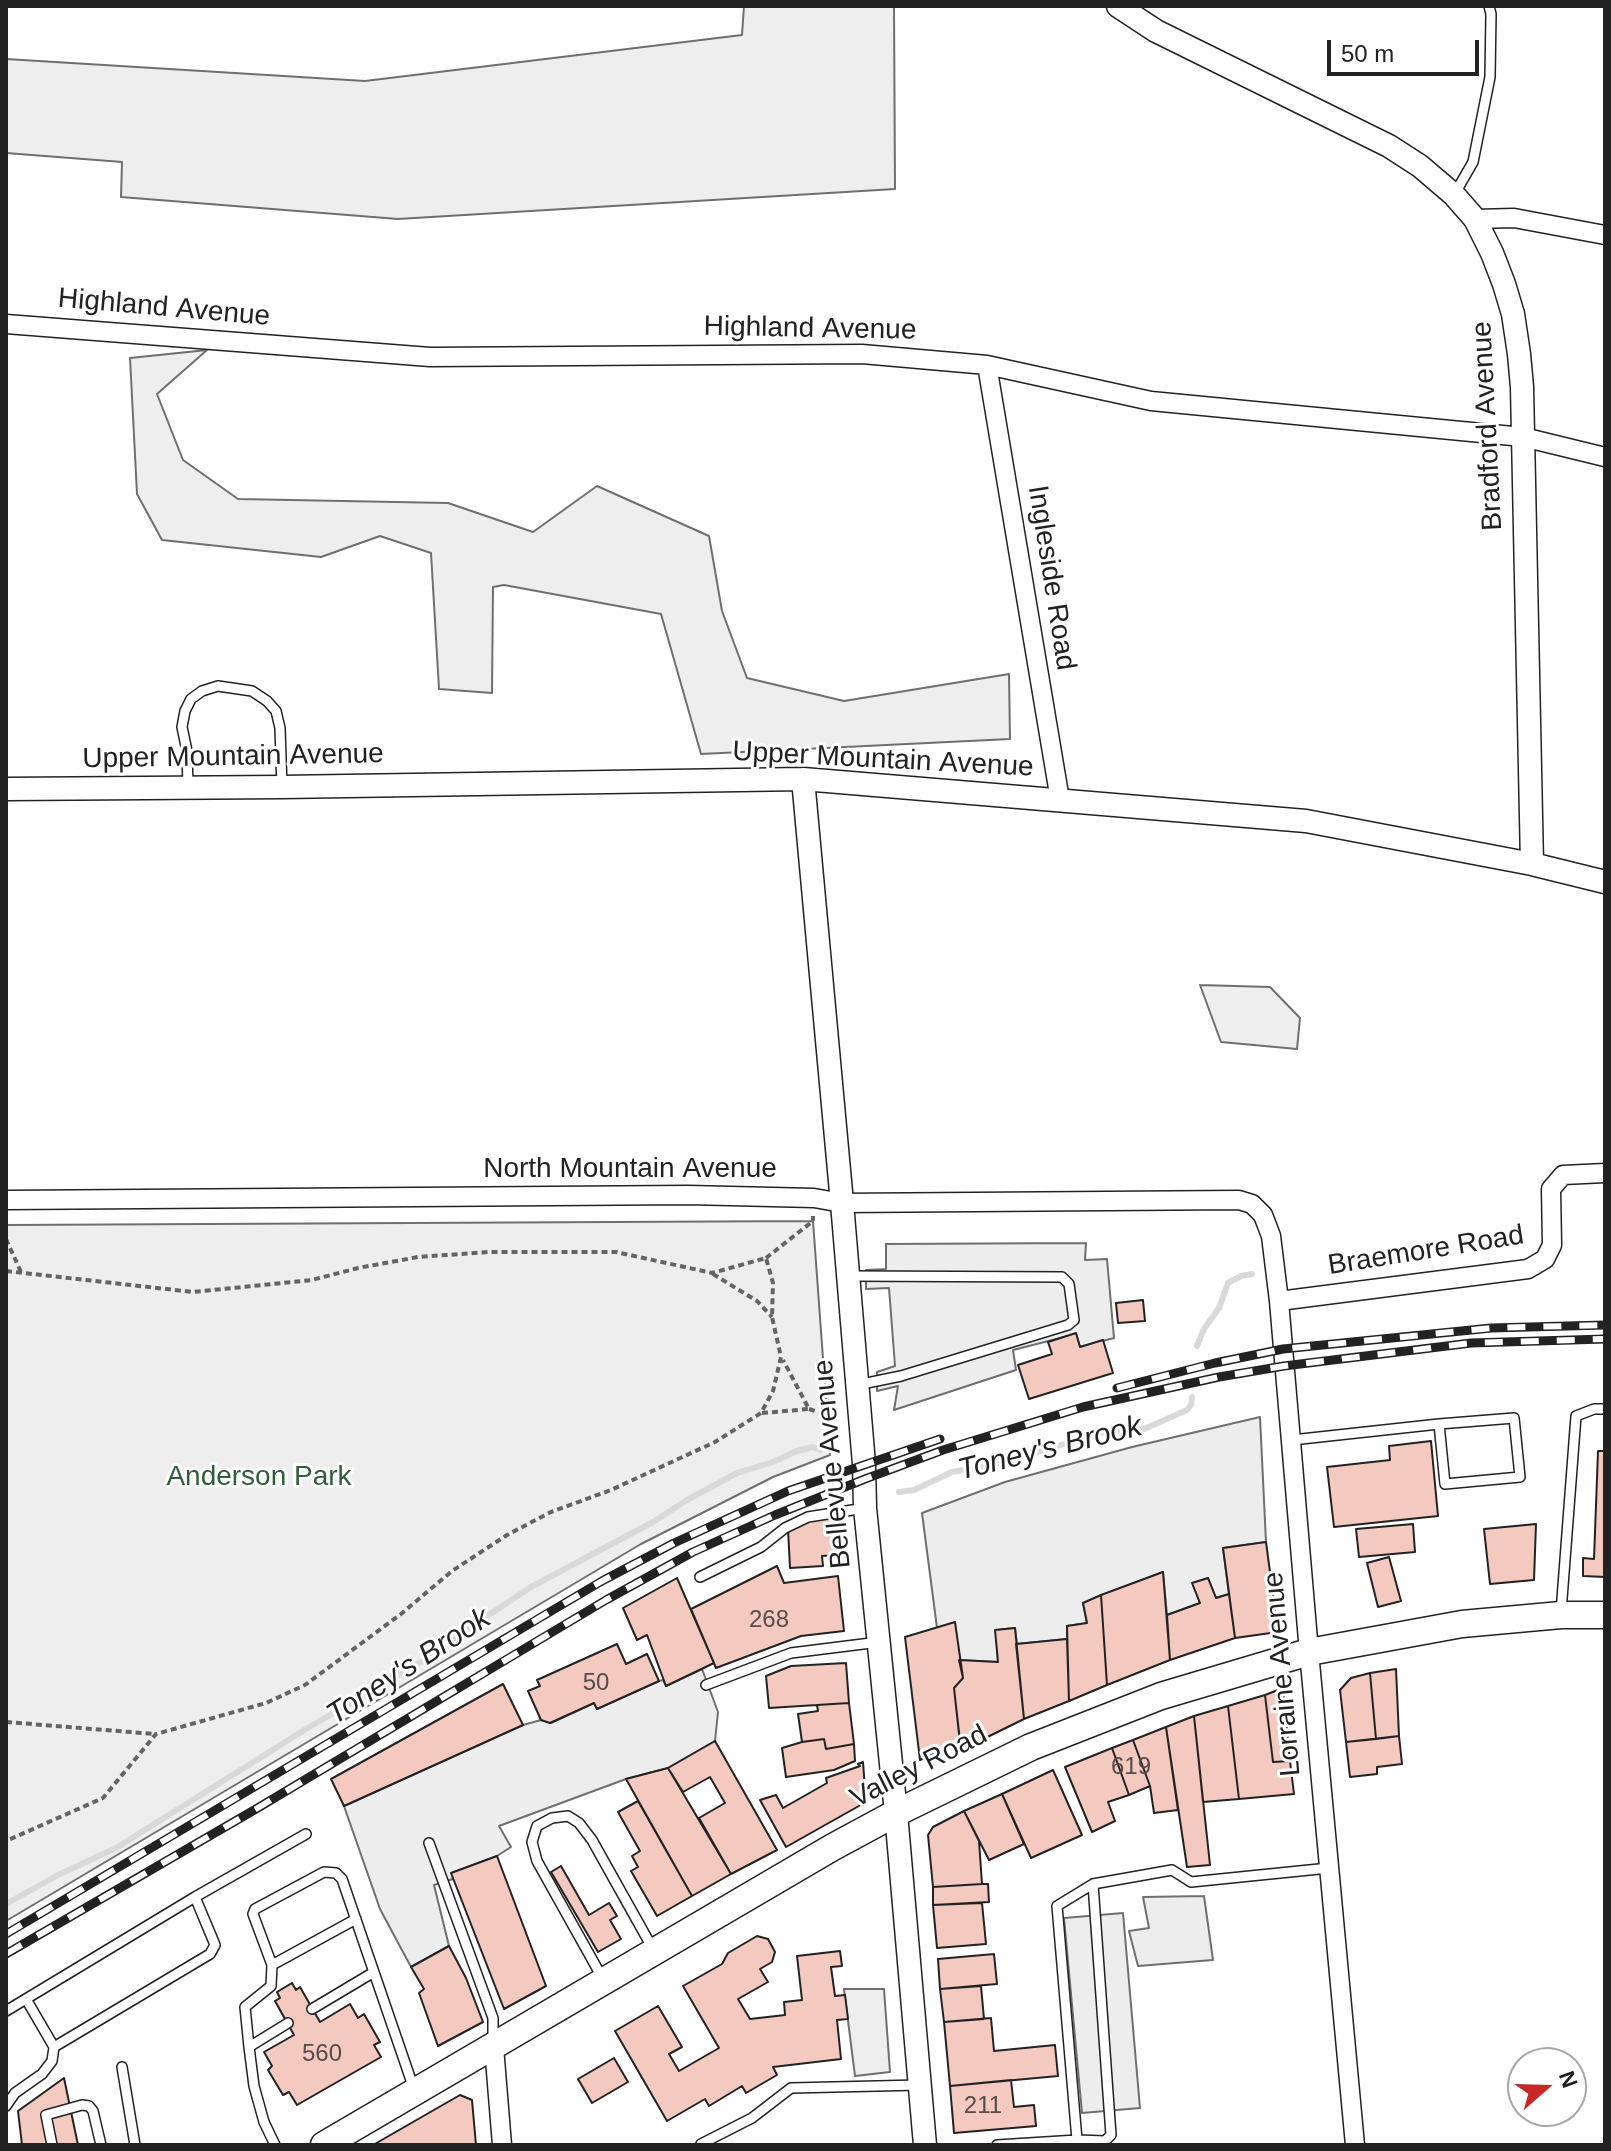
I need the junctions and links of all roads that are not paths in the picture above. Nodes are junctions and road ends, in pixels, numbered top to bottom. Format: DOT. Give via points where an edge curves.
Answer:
graph roads {
  1 [pos="1118,6"];
  2 [pos="1489,6"];
  3 [pos="1454,195"];
  4 [pos="1475,219"];
  5 [pos="1605,235"];
  6 [pos="6,324"];
  7 [pos="987,365"];
  8 [pos="1523,437"];
  9 [pos="1605,457"];
  10 [pos="803,779"];
  11 [pos="188,787"];
  12 [pos="282,787"];
  13 [pos="6,789"];
  14 [pos="1060,800"];
  15 [pos="1532,864"];
  16 [pos="1605,882"];
  17 [pos="1605,1173"];
  18 [pos="6,1200"];
  19 [pos="842,1203"];
  20 [pos="1252,1204"];
  21 [pos="848,1276"];
  22 [pos="1279,1301"];
  23 [pos="857,1385"];
  24 [pos="1605,1409"];
  25 [pos="1439,1424"];
  26 [pos="1292,1440"];
  27 [pos="865,1508"];
  28 [pos="700,1577"];
  29 [pos="1561,1615"];
  30 [pos="1605,1615"];
  31 [pos="879,1642"];
  32 [pos="1309,1652"];
  33 [pos="706,1685"];
  34 [pos="896,1813"];
  35 [pos="306,1834"];
  36 [pos="429,1843"];
  37 [pos="1329,1868"];
  38 [pos="1093,1884"];
  39 [pos="195,1897"];
  40 [pos="356,1919"];
  41 [pos="655,1952"];
  42 [pos="272,1965"];
  43 [pos="374,1972"];
  44 [pos="605,1982"];
  45 [pos="26,1999"];
  46 [pos="312,2009"];
  47 [pos="6,2011"];
  48 [pos="288,2023"];
  49 [pos="54,2047"];
  50 [pos="249,2047"];
  51 [pos="494,2047"];
  52 [pos="122,2067"];
  53 [pos="920,2085"];
  54 [pos="415,2092"];
  55 [pos="6,2106"];
  56 [pos="1077,2140"];
  57 [pos="334,2142"];
  58 [pos="701,2144"];
  59 [pos="52,2145"];
  60 [pos="101,2145"];
  61 [pos="135,2145"];
  62 [pos="275,2145"];
  63 [pos="502,2145"];
  64 [pos="925,2145"];
  65 [pos="997,2145"];
  66 [pos="1355,2145"];
  1 -- 3 [label="street, Bradford Avenue" via="1156,31 1389,146"];
  2 -- 3 [label="lane" via="1490,77 1473,162"];
  3 -- 4 [label="street, Bradford Avenue"];
  4 -- 5 [label="street" via="1514,218"];
  4 -- 8 [label="street, Bradford Avenue" via="1513,314"];
  6 -- 7 [label="street, Highland Avenue" via="430,357 862,354"];
  7 -- 8 [label="street, Highland Avenue" via="1151,401"];
  7 -- 14 [label="street, Ingleside Road"];
  8 -- 9 [label="street, Highland Avenue"];
  8 -- 15 [label="street, Bradford Avenue"];
  10 -- 12 [label="street, Upper Mountain Avenue"];
  10 -- 14 [label="street, Upper Mountain Avenue"];
  10 -- 19 [label="street, Bellevue Avenue"];
  11 -- 12 [label="street, Upper Mountain Avenue"];
  11 -- 12 [label="lane" via="185,711 191,699 218,686 252,691 276,711"];
  11 -- 13 [label="street, Upper Mountain Avenue"];
  14 -- 15 [label="street, Upper Mountain Avenue" via="1306,821"];
  15 -- 16 [label="street, Upper Mountain Avenue"];
  17 -- 22 [label="street, Braemore Road" via="1563,1175 1551,1189 1552,1245 1545,1259 1528,1269"];
  18 -- 19 [label="street, North Mountain Avenue" via="688,1195"];
  19 -- 20 [label="street, North Mountain Avenue"];
  19 -- 21 [label="street, Bellevue Avenue"];
  20 -- 22 [label="street, Lorraine Avenue" via="1271,1236"];
  21 -- 23 [label="street, Bellevue Avenue"];
  21 -- 23 [label="lane" via="1062,1277 1069,1284 1074,1320 901,1376"];
  22 -- 26 [label="street, Lorraine Avenue"];
  23 -- 27 [label="street, Bellevue Avenue"];
  24 -- 29 [label="lane" via="1576,1416"];
  25 -- 25 [label="lane" via="1514,1418 1520,1477 1445,1484"];
  25 -- 26 [label="lane"];
  26 -- 32 [label="street, Lorraine Avenue"];
  27 -- 28 [label="lane" via="808,1517"];
  27 -- 31 [label="street, Bellevue Avenue"];
  29 -- 30 [label="main road, Valley Road"];
  29 -- 32 [label="main road, Valley Road" via="1462,1624"];
  31 -- 33 [label="lane" via="791,1653"];
  31 -- 34 [label="street, Bellevue Avenue"];
  32 -- 34 [label="main road, Valley Road" via="1161,1696 1031,1747"];
  32 -- 37 [label="street, Lorraine Avenue"];
  34 -- 41 [label="main road, Valley Road"];
  34 -- 53 [label="street, Bellevue Avenue"];
  35 -- 39 [label="lane"];
  36 -- 51 [label="lane" via="493,2018"];
  37 -- 38 [label="lane" via="1191,1882 1172,1870"];
  37 -- 66 [label="street, Lorraine Avenue"];
  38 -- 56 [label="lane" via="1057,1906"];
  38 -- 56 [label="lane" via="1111,2135 1105,2141"];
  39 -- 45 [label="lane"];
  39 -- 49 [label="lane" via="213,1940 210,1954"];
  40 -- 42 [label="lane"];
  40 -- 42 [label="lane" via="342,1879 329,1871 255,1909"];
  40 -- 43 [label="lane"];
  41 -- 44 [label="main road, Valley Road"];
  41 -- 44 [label="lane" via="579,1823 568,1816 537,1826 532,1842 537,1861"];
  42 -- 50 [label="lane" via="271,1986 245,2007"];
  43 -- 46 [label="lane"];
  43 -- 54 [label="lane"];
  44 -- 51 [label="main road, Valley Road"];
  45 -- 47 [label="lane"];
  45 -- 49 [label="lane"];
  48 -- 50 [label="lane"];
  49 -- 55 [label="lane" via="42,2074"];
  50 -- 62 [label="lane" via="254,2086"];
  51 -- 54 [label="main road, Valley Road"];
  51 -- 63 [label="street"];
  52 -- 61 [label="lane"];
  53 -- 58 [label="lane" via="791,2088 752,2118"];
  53 -- 64 [label="street, Bellevue Avenue"];
  54 -- 57 [label="main road, Valley Road"];
  56 -- 65 [label="lane"];
  59 -- 60 [label="lane" via="46,2115 82,2105 93,2111"];
}
